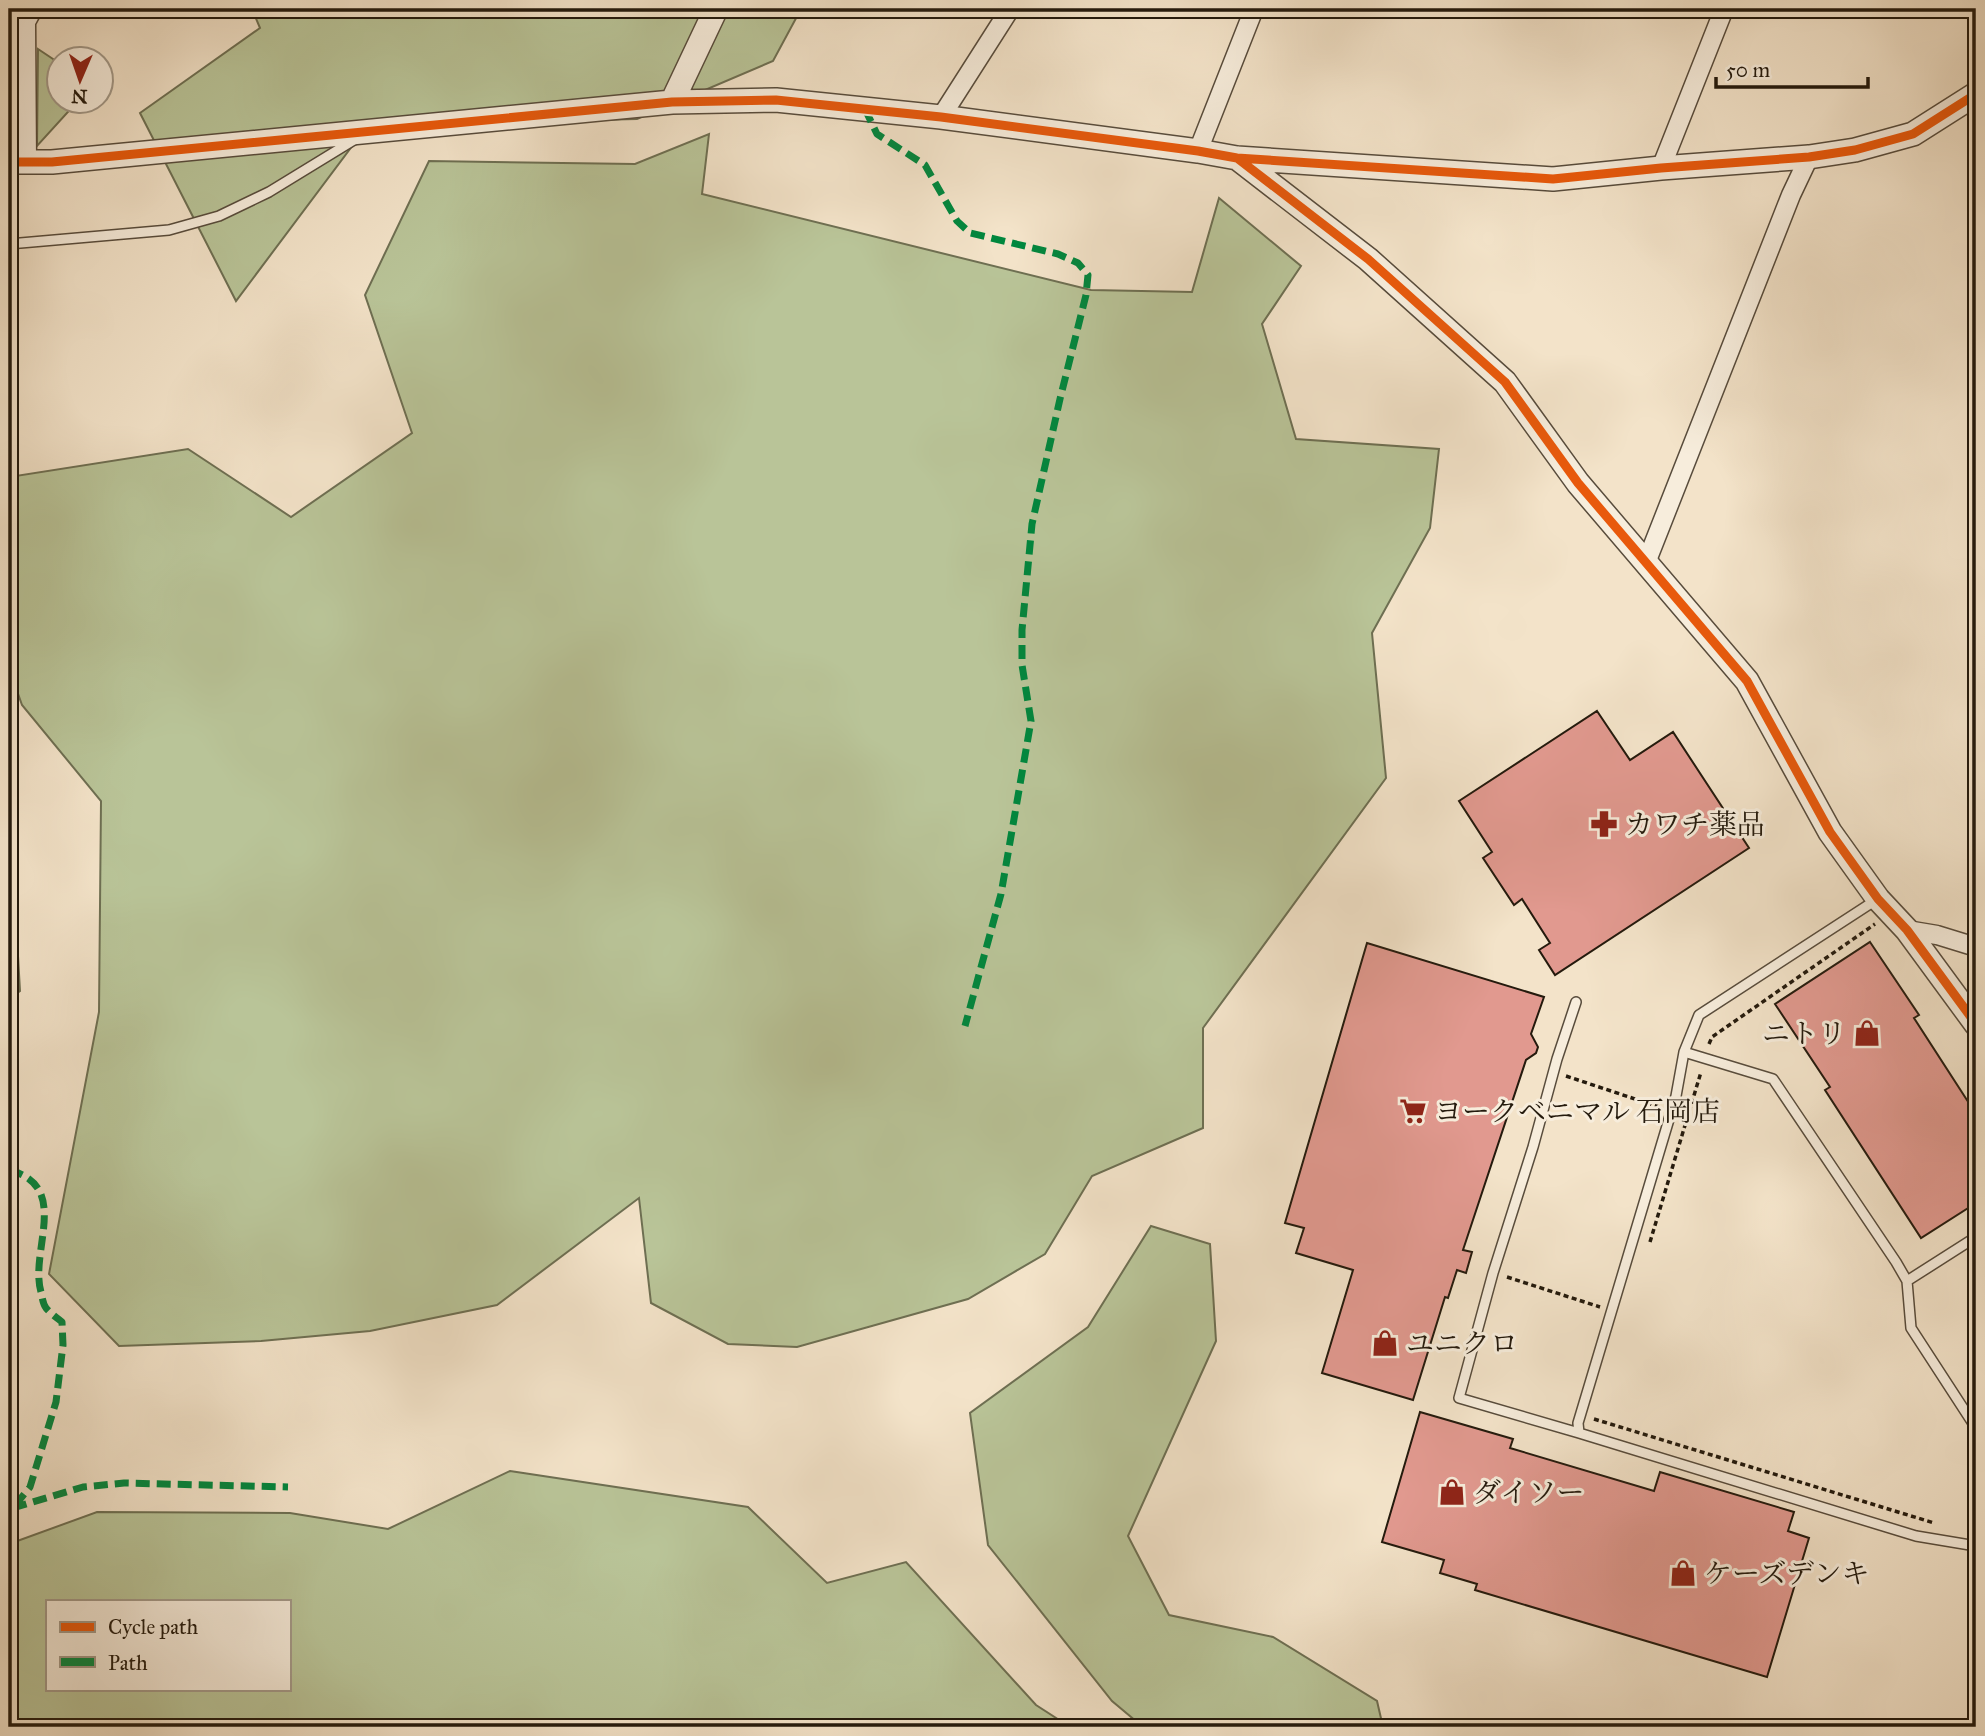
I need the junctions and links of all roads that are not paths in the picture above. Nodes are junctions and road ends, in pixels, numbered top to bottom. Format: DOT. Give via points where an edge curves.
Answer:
graph roads {
  1 [pos="33,9"];
  2 [pos="716,9"];
  3 [pos="1010,9"];
  4 [pos="1254,9"];
  5 [pos="1724,9"];
  6 [pos="18,76"];
  7 [pos="1976,94"];
  8 [pos="672,102"];
  9 [pos="941,117"];
  10 [pos="367,131"];
  11 [pos="1198,150"];
  12 [pos="1809,157"];
  13 [pos="1237,158"];
  14 [pos="18,162"];
  15 [pos="1661,168"];
  16 [pos="9,244"];
  17 [pos="1646,563"];
  18 [pos="1884,906"];
  19 [pos="1907,930"];
  20 [pos="1976,947"];
  21 [pos="1576,1002"];
  22 [pos="1976,1024"];
  23 [pos="1684,1052"];
  24 [pos="1976,1237"];
  25 [pos="1906,1281"];
  26 [pos="1976,1428"];
  27 [pos="1579,1433"];
  28 [pos="1976,1546"];
  1 -- 6 [label="street" via="26,22"];
  2 -- 8 [label="street"];
  3 -- 9 [label="street"];
  4 -- 11 [label="street"];
  5 -- 15 [label="street"];
  6 -- 14 [label="street"];
  7 -- 12 [label="street" via="1913,134"];
  8 -- 9 [label="street" via="776,100"];
  8 -- 10 [label="street"];
  9 -- 11 [label="street"];
  10 -- 14 [label="street"];
  10 -- 16 [label="lane" via="269,192 219,216 169,230"];
  11 -- 13 [label="street"];
  12 -- 15 [label="street"];
  12 -- 17 [label="street"];
  13 -- 15 [label="street" via="1553,179"];
  13 -- 17 [label="street" via="1368,259 1506,382 1578,483"];
  17 -- 18 [label="street" via="1747,681 1830,832"];
  18 -- 19 [label="street"];
  18 -- 23 [label="lane" via="1699,1015"];
  19 -- 20 [label="street"];
  19 -- 22 [label="street"];
  21 -- 27 [label="lane" via="1459,1398"];
  23 -- 25 [label="lane" via="1773,1079"];
  23 -- 27 [label="lane" via="1676,1096 1578,1423"];
  24 -- 25 [label="lane"];
  25 -- 26 [label="lane" via="1912,1328"];
  27 -- 28 [label="lane" via="1916,1536"];
}
